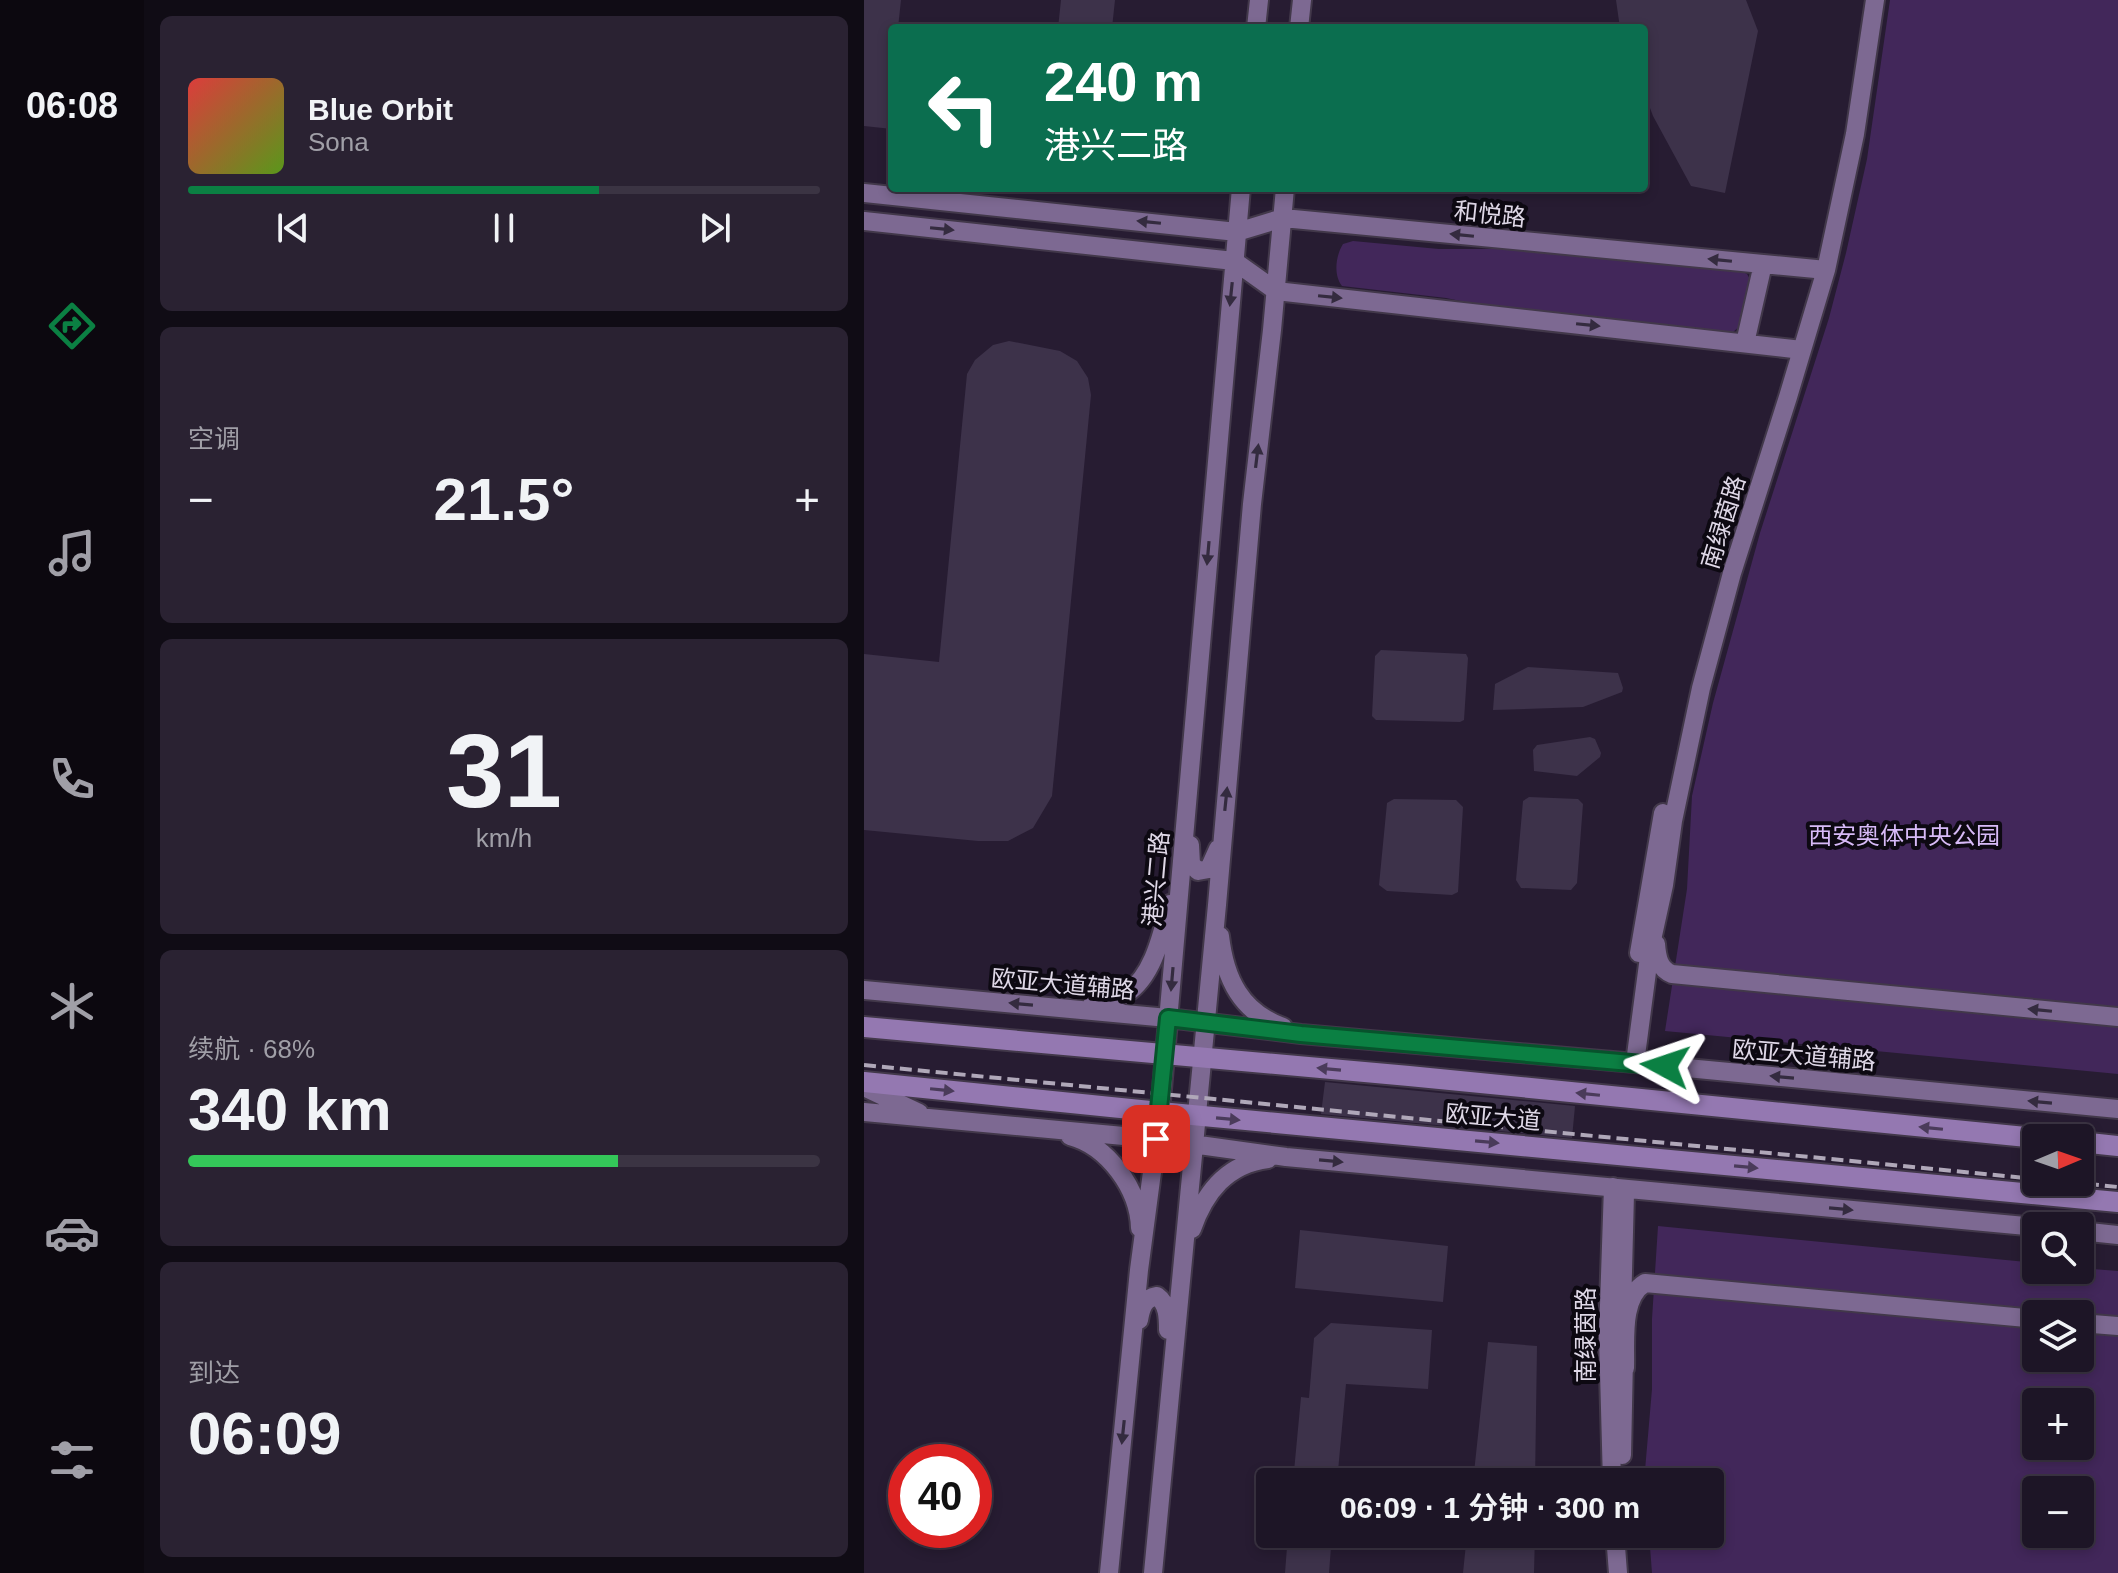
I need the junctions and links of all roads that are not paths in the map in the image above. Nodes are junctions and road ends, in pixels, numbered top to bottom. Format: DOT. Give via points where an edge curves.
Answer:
graph roads {
  1 [pos="1259,0"];
  2 [pos="1302,0"];
  3 [pos="1864,0"];
  4 [pos="1875,0"];
  5 [pos="1256,24"];
  6 [pos="1299,24"];
  7 [pos="1241,192"];
  8 [pos="1285,192"];
  9 [pos="864,193"];
  10 [pos="1283,218"];
  11 [pos="864,221"];
  12 [pos="1237,232"];
  13 [pos="1234,261"];
  14 [pos="1763,264"];
  15 [pos="1820,269"];
  16 [pos="1276,291"];
  17 [pos="1745,343"];
  18 [pos="1797,349"];
  19 [pos="1188,791"];
  20 [pos="1223,834"];
  21 [pos="1182,863"];
  22 [pos="1217,905"];
  23 [pos="1658,914"];
  24 [pos="864,990"];
  25 [pos="1057,1008"];
  26 [pos="2118,1017"];
  27 [pos="1168,1018"];
  28 [pos="1205,1022"];
  29 [pos="864,1027"];
  30 [pos="1301,1034"];
  31 [pos="1164,1054"];
  32 [pos="1201,1057"];
  33 [pos="1629,1062"];
  34 [pos="864,1085"];
  35 [pos="2118,1109"];
  36 [pos="864,1112"];
  37 [pos="1160,1112"];
  38 [pos="1195,1116"];
  39 [pos="931,1119"];
  40 [pos="1040,1128"];
  41 [pos="2022,1137"];
  42 [pos="1156,1139"];
  43 [pos="2094,1143"];
  44 [pos="1193,1144"];
  45 [pos="2118,1146"];
  46 [pos="1286,1157"];
  47 [pos="1619,1188"];
  48 [pos="2118,1202"];
  49 [pos="2022,1226"];
  50 [pos="2094,1232"];
  51 [pos="2118,1235"];
  52 [pos="1139,1270"];
  53 [pos="1180,1274"];
  54 [pos="2022,1318"];
  55 [pos="2094,1324"];
  56 [pos="2118,1326"];
  57 [pos="1625,1368"];
  58 [pos="1129,1379"];
  59 [pos="1169,1397"];
  60 [pos="1612,1468"];
  61 [pos="1622,1468"];
  62 [pos="1616,1548"];
  63 [pos="1628,1548"];
  64 [pos="1109,1573"];
  65 [pos="1153,1573"];
  66 [pos="1618,1573"];
  67 [pos="1630,1573"];
  1 -- 5 [label="street"];
  2 -- 6 [label="street"];
  3 -- 15 [label="street, 南绿茵路"];
  4 -- 15 [label="street, 南绿茵路" via="1855,134"];
  7 -- 12 [label="street, 港兴二路"];
  8 -- 10 [label="street"];
  12 -- 9 [label="street, 和悦路, one-way"];
  10 -- 12 [label="street, 和悦路"];
  14 -- 10 [label="street, 和悦路, one-way"];
  10 -- 16 [label="street"];
  11 -- 13 [label="street, one-way"];
  12 -- 13 [label="street, 港兴二路"];
  13 -- 16 [label="street"];
  13 -- 19 [label="street, 港兴二路, one-way"];
  14 -- 15 [label="street, 和悦路"];
  14 -- 17 [label="street"];
  15 -- 18 [label="street, 南绿茵路"];
  16 -- 17 [label="street, one-way"];
  20 -- 16 [label="street, one-way"];
  17 -- 18 [label="street"];
  18 -- 23 [label="street, 南绿茵路" via="1701,688"];
  18 -- 33 [label="street, 南绿茵路" via="1739,516 1688,698 1652,869"];
  19 -- 20 [label="street" via="1194,868 1209,869"];
  19 -- 21 [label="street, 港兴二路"];
  20 -- 22 [label="street"];
  21 -- 25 [label="street" via="1143,977 1113,1001"];
  21 -- 27 [label="street, 港兴二路, one-way"];
  22 -- 28 [label="street"];
  22 -- 30 [label="street" via="1225,969 1238,993 1258,1014"];
  26 -- 23 [label="street, one-way" via="1672,974 1658,959"];
  23 -- 33 [label="street, 南绿茵路"];
  25 -- 24 [label="street, 欧亚大道辅路, one-way"];
  25 -- 27 [label="street, 欧亚大道辅路"];
  27 -- 28 [label="street, 欧亚大道辅路"];
  27 -- 31 [label="street, 港兴二路"];
  28 -- 30 [label="street, 欧亚大道辅路"];
  28 -- 32 [label="street"];
  29 -- 31 [label="main road, 欧亚大道"];
  30 -- 33 [label="street, 欧亚大道辅路"];
  31 -- 32 [label="main road, 欧亚大道"];
  31 -- 37 [label="street, 港兴二路"];
  32 -- 38 [label="street"];
  41 -- 32 [label="main road, 欧亚大道, one-way"];
  35 -- 33 [label="street, 欧亚大道辅路, one-way"];
  34 -- 37 [label="main road, 欧亚大道, one-way"];
  34 -- 39 [label="street"];
  36 -- 39 [label="street"];
  37 -- 38 [label="main road, 欧亚大道"];
  37 -- 42 [label="street, 港兴二路"];
  38 -- 44 [label="street"];
  38 -- 48 [label="main road, 欧亚大道, one-way"];
  39 -- 40 [label="street"];
  40 -- 42 [label="street"];
  40 -- 52 [label="street" via="1077,1138 1112,1161 1140,1221"];
  42 -- 44 [label="street"];
  42 -- 52 [label="street, 港兴二路"];
  43 -- 45 [label="main road"];
  44 -- 46 [label="street"];
  44 -- 53 [label="street"];
  46 -- 47 [label="street, one-way"];
  46 -- 53 [label="street" via="1237,1167 1210,1190 1193,1224"];
  47 -- 49 [label="street, one-way"];
  47 -- 57 [label="street, 南绿茵路"];
  47 -- 60 [label="street, 南绿茵路" via="1608,1335"];
  50 -- 51 [label="street"];
  52 -- 58 [label="street, 港兴二路"];
  53 -- 59 [label="street"];
  54 -- 57 [label="street" via="1645,1283 1630,1304"];
  55 -- 56 [label="street"];
  57 -- 61 [label="street, 南绿茵路"];
  58 -- 59 [label="street" via="1141,1314 1148,1298 1157,1296 1168,1317"];
  58 -- 64 [label="street, 港兴二路, one-way"];
  59 -- 65 [label="street"];
  62 -- 66 [label="street"];
  63 -- 67 [label="street"];
}
